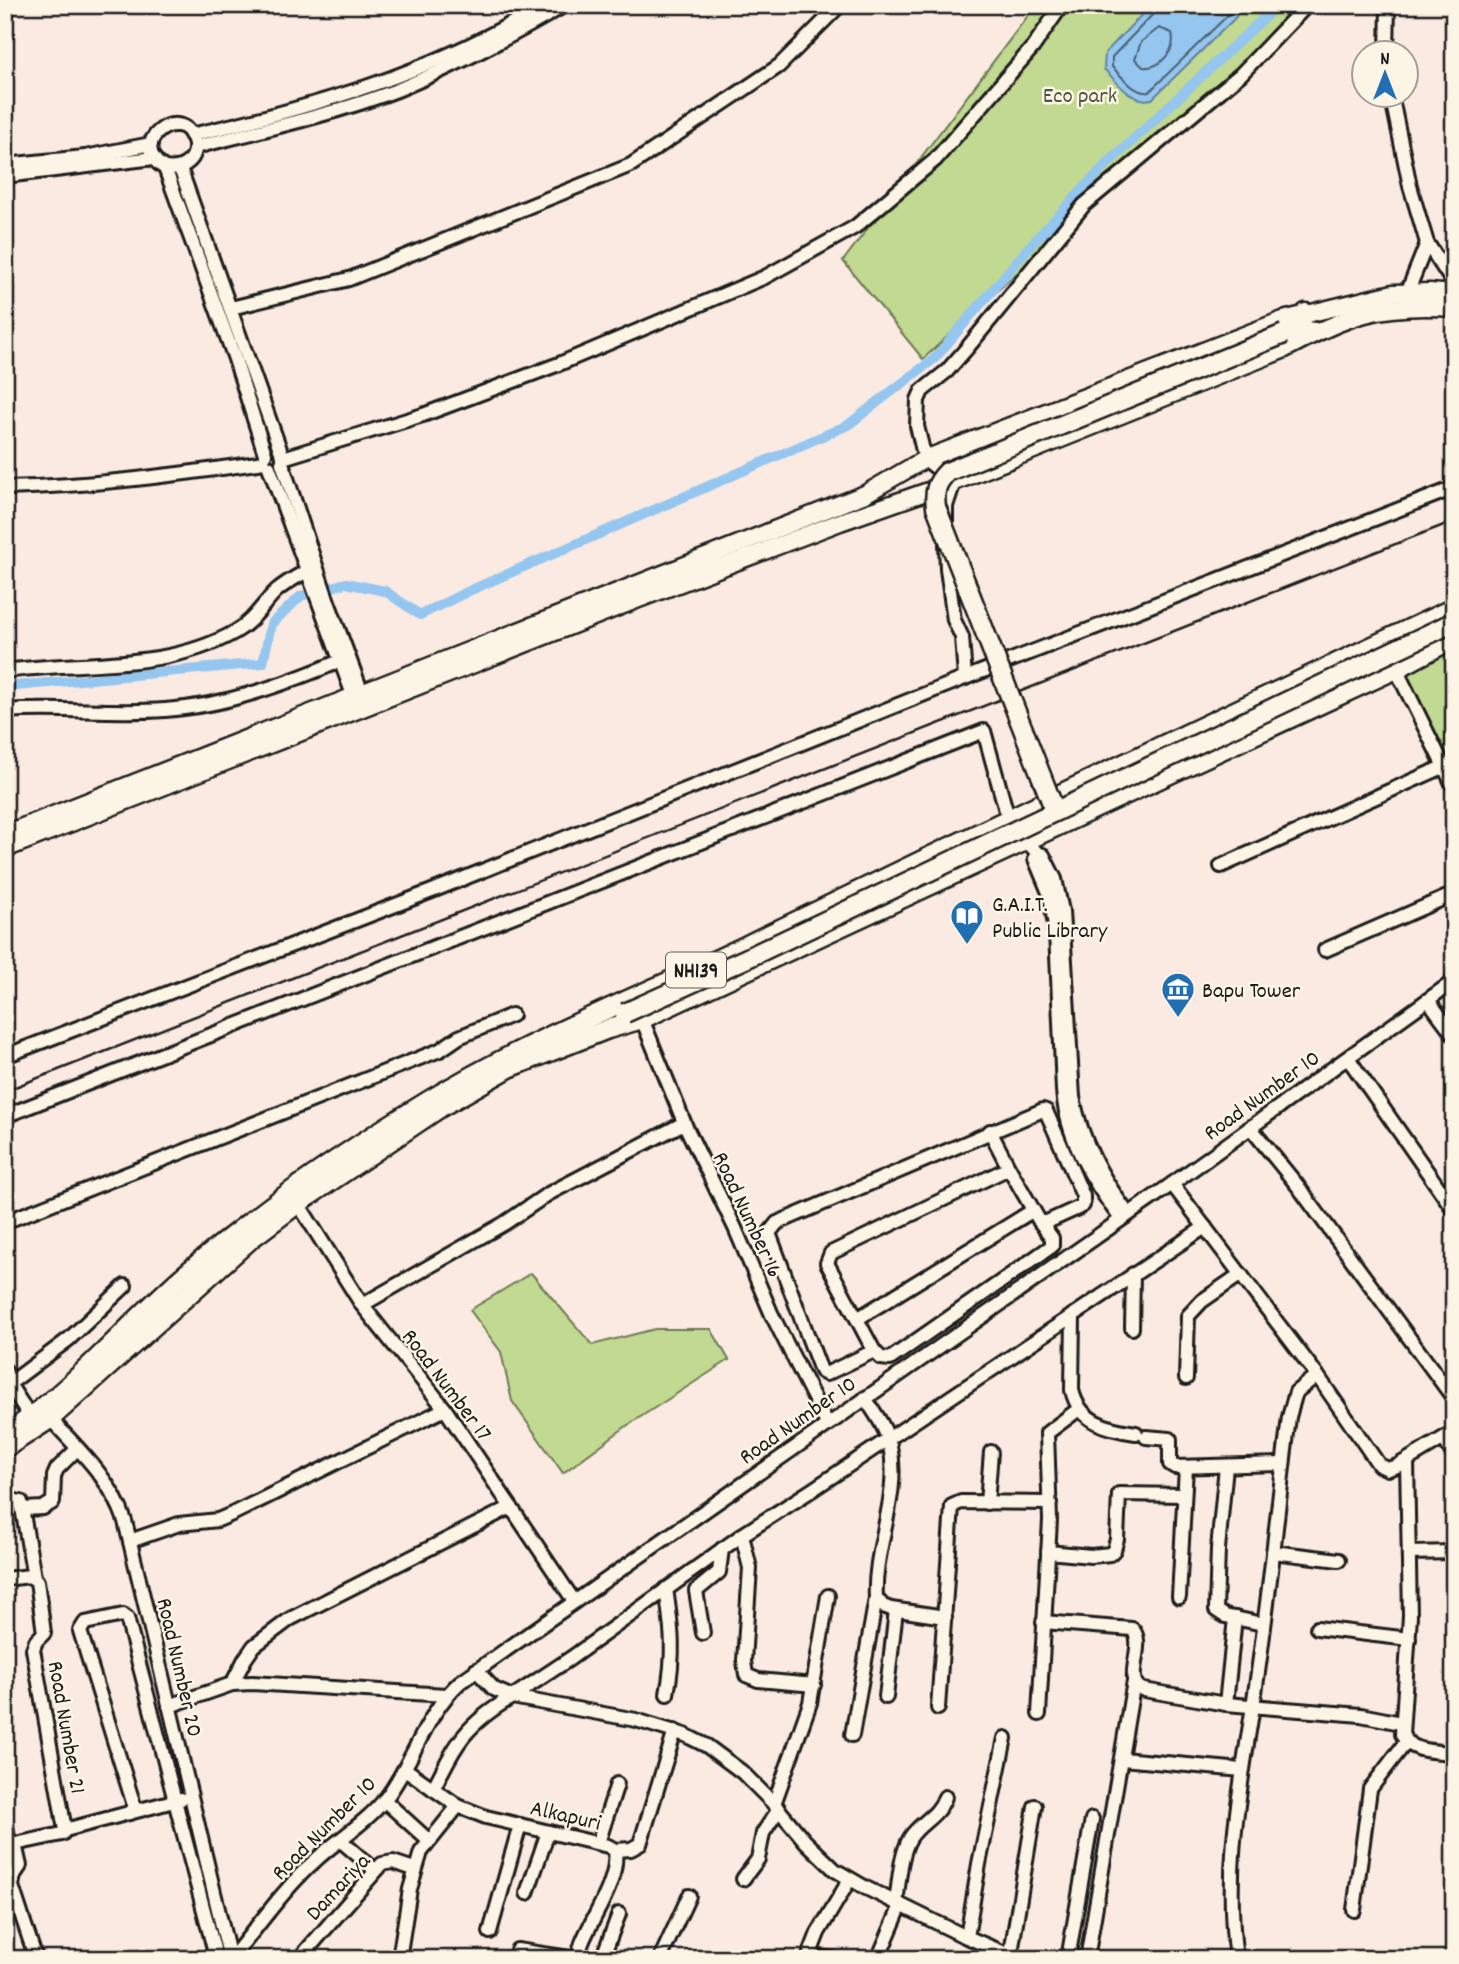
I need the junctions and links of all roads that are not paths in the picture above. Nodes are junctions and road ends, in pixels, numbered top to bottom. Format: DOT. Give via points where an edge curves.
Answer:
graph roads {
  1 [pos="543,5"];
  2 [pos="565,5"];
  3 [pos="840,5"];
  4 [pos="1062,5"];
  5 [pos="1307,5"];
  6 [pos="1388,5"];
  7 [pos="1387,38"];
  8 [pos="1394,108"];
  9 [pos="193,141"];
  10 [pos="151,145"];
  11 [pos="154,158"];
  12 [pos="5,165"];
  13 [pos="165,168"];
  14 [pos="180,168"];
  15 [pos="5,176"];
  16 [pos="1427,243"];
  17 [pos="1454,284"];
  18 [pos="1407,293"];
  19 [pos="1454,294"];
  20 [pos="231,308"];
  21 [pos="1454,308"];
  22 [pos="1306,313"];
  23 [pos="1288,332"];
  24 [pos="1315,332"];
  25 [pos="274,459"];
  26 [pos="925,459"];
  27 [pos="954,482"];
  28 [pos="5,488"];
  29 [pos="1454,488"];
  30 [pos="312,574"];
  31 [pos="323,601"];
  32 [pos="1454,608"];
  33 [pos="1454,622"];
  34 [pos="1454,638"];
  35 [pos="340,661"];
  36 [pos="1396,669"];
  37 [pos="5,671"];
  38 [pos="965,678"];
  39 [pos="360,700"];
  40 [pos="5,711"];
  41 [pos="1443,767"];
  42 [pos="1088,780"];
  43 [pos="1454,787"];
  44 [pos="1100,805"];
  45 [pos="1055,811"];
  46 [pos="1008,818"];
  47 [pos="5,834"];
  48 [pos="1026,838"];
  49 [pos="5,849"];
  50 [pos="1221,866"];
  51 [pos="1454,894"];
  52 [pos="1325,950"];
  53 [pos="1454,981"];
  54 [pos="1428,1000"];
  55 [pos="512,1015"];
  56 [pos="619,1018"];
  57 [pos="1454,1035"];
  58 [pos="5,1056"];
  59 [pos="1348,1058"];
  60 [pos="5,1116"];
  61 [pos="684,1123"];
  62 [pos="1250,1127"];
  63 [pos="990,1131"];
  64 [pos="1009,1168"];
  65 [pos="1100,1184"];
  66 [pos="1172,1184"];
  67 [pos="1083,1196"];
  68 [pos="294,1197"];
  69 [pos="1454,1210"];
  70 [pos="1036,1216"];
  71 [pos="1124,1217"];
  72 [pos="5,1222"];
  73 [pos="1205,1227"];
  74 [pos="1241,1274"];
  75 [pos="1133,1275"];
  76 [pos="125,1286"];
  77 [pos="362,1305"];
  78 [pos="1073,1315"];
  79 [pos="857,1319"];
  80 [pos="1132,1328"];
  81 [pos="874,1351"];
  82 [pos="5,1370"];
  83 [pos="1317,1375"];
  84 [pos="1186,1378"];
  85 [pos="9,1384"];
  86 [pos="865,1398"];
  87 [pos="1454,1399"];
  88 [pos="444,1409"];
  89 [pos="1079,1409"];
  90 [pos="41,1416"];
  91 [pos="827,1424"];
  92 [pos="5,1435"];
  93 [pos="1449,1435"];
  94 [pos="888,1439"];
  95 [pos="5,1448"];
  96 [pos="77,1449"];
  97 [pos="991,1452"];
  98 [pos="1454,1456"];
  99 [pos="1408,1461"];
  100 [pos="1283,1464"];
  101 [pos="1226,1466"];
  102 [pos="1186,1467"];
  103 [pos="1184,1494"];
  104 [pos="5,1499"];
  105 [pos="987,1503"];
  106 [pos="1050,1503"];
  107 [pos="511,1507"];
  108 [pos="24,1509"];
  109 [pos="742,1535"];
  110 [pos="130,1541"];
  111 [pos="722,1549"];
  112 [pos="1048,1552"];
  113 [pos="1272,1552"];
  114 [pos="1454,1552"];
  115 [pos="1409,1553"];
  116 [pos="1339,1560"];
  117 [pos="34,1577"];
  118 [pos="5,1579"];
  119 [pos="666,1590"];
  120 [pos="828,1596"];
  121 [pos="876,1598"];
  122 [pos="1178,1598"];
  123 [pos="575,1601"];
  124 [pos="896,1609"];
  125 [pos="945,1617"];
  126 [pos="1235,1618"];
  127 [pos="1043,1622"];
  128 [pos="1263,1624"];
  129 [pos="1317,1628"];
  130 [pos="703,1633"];
  131 [pos="1409,1639"];
  132 [pos="476,1670"];
  133 [pos="1134,1681"];
  134 [pos="232,1684"];
  135 [pos="814,1685"];
  136 [pos="667,1693"];
  137 [pos="446,1695"];
  138 [pos="512,1697"];
  139 [pos="886,1697"];
  140 [pos="1226,1704"];
  141 [pos="169,1706"];
  142 [pos="1253,1706"];
  143 [pos="938,1708"];
  144 [pos="1039,1714"];
  145 [pos="1401,1723"];
  146 [pos="675,1731"];
  147 [pos="852,1735"];
  148 [pos="1005,1738"];
  149 [pos="1406,1742"];
  150 [pos="1454,1753"];
  151 [pos="1122,1759"];
  152 [pos="405,1769"];
  153 [pos="1242,1770"];
  154 [pos="617,1784"];
  155 [pos="433,1789"];
  156 [pos="192,1797"];
  157 [pos="945,1797"];
  158 [pos="384,1800"];
  159 [pos="175,1801"];
  160 [pos="458,1806"];
  161 [pos="1035,1806"];
  162 [pos="776,1807"];
  163 [pos="129,1813"];
  164 [pos="1092,1819"];
  165 [pos="5,1820"];
  166 [pos="520,1825"];
  167 [pos="63,1832"];
  168 [pos="548,1832"];
  169 [pos="340,1840"];
  170 [pos="428,1840"];
  171 [pos="598,1843"];
  172 [pos="15,1844"];
  173 [pos="615,1850"];
  174 [pos="414,1869"];
  175 [pos="376,1870"];
  176 [pos="743,1879"];
  177 [pos="850,1879"];
  178 [pos="527,1893"];
  179 [pos="689,1896"];
  180 [pos="899,1904"];
  181 [pos="1354,1910"];
  182 [pos="619,1914"];
  183 [pos="491,1932"];
  184 [pos="967,1937"];
  185 [pos="517,1950"];
  186 [pos="5,1952"];
  187 [pos="808,1957"];
  188 [pos="1013,1958"];
  189 [pos="8,1959"];
  190 [pos="36,1959"];
  191 [pos="209,1959"];
  192 [pos="230,1959"];
  193 [pos="299,1959"];
  194 [pos="399,1959"];
  195 [pos="576,1959"];
  196 [pos="583,1959"];
  197 [pos="602,1959"];
  198 [pos="660,1959"];
  199 [pos="833,1959"];
  200 [pos="878,1959"];
  201 [pos="1068,1959"];
  202 [pos="1087,1959"];
  203 [pos="1236,1959"];
  1 -- 9 [label="street" via="474,44 388,80"];
  2 -- 9 [label="street" via="488,50 396,90 322,115"];
  3 -- 20 [label="street" via="779,66 631,165 349,279"];
  4 -- 25 [label="street" via="1033,47 935,160 855,227 765,277 559,364 423,415"];
  5 -- 26 [label="street" via="1241,74 1084,205 968,347 922,391 917,426"];
  6 -- 7 [label="street"];
  8 -- 16 [label="street"];
  9 -- 10 [label="street" via="181,127 168,125 156,132"];
  9 -- 14 [label="street" via="191,160"];
  10 -- 11 [label="street"];
  10 -- 12 [label="street"];
  11 -- 13 [label="street"];
  11 -- 15 [label="street"];
  13 -- 14 [label="street"];
  13 -- 25 [label="street"];
  14 -- 20 [label="street"];
  16 -- 17 [label="street"];
  16 -- 18 [label="street"];
  18 -- 19 [label="main road"];
  18 -- 22 [label="main road"];
  20 -- 25 [label="street"];
  21 -- 24 [label="main road" via="1396,307 1357,315"];
  22 -- 23 [label="highway"];
  22 -- 26 [label="main road"];
  23 -- 24 [label="highway"];
  23 -- 45 [label="highway, bridge" via="947,472 938,483 936,507"];
  24 -- 27 [label="main road" via="1285,349"];
  25 -- 28 [label="street" via="168,476"];
  25 -- 30 [label="street"];
  26 -- 27 [label="street"];
  26 -- 39 [label="main road" via="865,494"];
  27 -- 38 [label="street" via="946,506 947,569 954,620 962,637"];
  27 -- 39 [label="main road"];
  29 -- 38 [label="street"];
  30 -- 31 [label="street"];
  30 -- 37 [label="street" via="281,587 241,628 184,653 160,659"];
  31 -- 35 [label="street"];
  31 -- 39 [label="street"];
  32 -- 42 [label="highway, NH139"];
  33 -- 45 [label="highway, bridge"];
  34 -- 36 [label="highway, NH139"];
  35 -- 39 [label="street"];
  35 -- 40 [label="street" via="300,678 193,707 140,712"];
  36 -- 41 [label="street"];
  36 -- 44 [label="highway, NH139"];
  38 -- 58 [label="street"];
  39 -- 47 [label="main road"];
  39 -- 49 [label="main road"];
  41 -- 43 [label="street"];
  41 -- 50 [label="street"];
  42 -- 44 [label="highway"];
  42 -- 46 [label="highway, NH139"];
  44 -- 48 [label="highway, NH139"];
  45 -- 56 [label="highway, bridge"];
  46 -- 48 [label="street"];
  46 -- 56 [label="highway, NH139"];
  46 -- 60 [label="street" via="984,731"];
  48 -- 56 [label="highway, NH139" via="878,911"];
  48 -- 65 [label="street" via="1043,855 1059,893 1073,1097"];
  51 -- 52 [label="street"];
  53 -- 54 [label="street, Road Number 10"];
  54 -- 57 [label="street"];
  54 -- 59 [label="street, Road Number 10"];
  55 -- 72 [label="street" via="440,1050"];
  56 -- 61 [label="street, Road Number 16"];
  56 -- 68 [label="highway, NH139" via="497,1061 425,1103"];
  59 -- 62 [label="street, Road Number 10"];
  59 -- 69 [label="street"];
  61 -- 77 [label="street" via="548,1194"];
  61 -- 91 [label="street, Road Number 16"];
  62 -- 66 [label="street, Road Number 10"];
  62 -- 87 [label="street"];
  63 -- 64 [label="street"];
  63 -- 67 [label="street" via="1046,1111"];
  63 -- 81 [label="street" via="772,1227 769,1233 821,1371 831,1374"];
  64 -- 70 [label="street"];
  64 -- 79 [label="street" via="831,1254 827,1263"];
  65 -- 67 [label="street"];
  65 -- 71 [label="street"];
  66 -- 71 [label="street, Road Number 10"];
  66 -- 73 [label="street"];
  67 -- 70 [label="street" via="1083,1205 1047,1222"];
  68 -- 77 [label="street, Road Number 17"];
  68 -- 90 [label="highway, NH139" via="247,1222 179,1280"];
  70 -- 79 [label="street"];
  70 -- 81 [label="street" via="1052,1245 890,1359"];
  71 -- 86 [label="street, Road Number 10"];
  73 -- 74 [label="street"];
  73 -- 75 [label="street"];
  74 -- 83 [label="street"];
  74 -- 84 [label="street" via="1188,1316"];
  75 -- 78 [label="street"];
  75 -- 80 [label="street"];
  76 -- 85 [label="street" via="69,1339"];
  77 -- 88 [label="street, Road Number 17"];
  78 -- 89 [label="street" via="1072,1390"];
  78 -- 94 [label="street"];
  79 -- 81 [label="street"];
  82 -- 85 [label="street, Road Number 20"];
  83 -- 99 [label="street" via="1379,1465 1388,1469"];
  83 -- 100 [label="street" via="1296,1392 1292,1402"];
  85 -- 90 [label="street, Road Number 20"];
  86 -- 91 [label="street, Road Number 10"];
  86 -- 94 [label="street"];
  88 -- 107 [label="street, Road Number 17"];
  88 -- 110 [label="street" via="233,1514 179,1524"];
  89 -- 102 [label="street" via="1096,1423 1170,1439 1171,1466"];
  89 -- 106 [label="street" via="1047,1433"];
  90 -- 92 [label="highway, NH139"];
  90 -- 95 [label="highway, NH139"];
  90 -- 96 [label="street, Road Number 20"];
  91 -- 123 [label="street, Road Number 10"];
  93 -- 98 [label="street"];
  93 -- 99 [label="street"];
  94 -- 109 [label="street"];
  94 -- 121 [label="street" via="892,1469"];
  96 -- 108 [label="street" via="57,1469 53,1502"];
  96 -- 110 [label="street, Road Number 20" via="111,1490"];
  97 -- 105 [label="street"];
  99 -- 115 [label="street"];
  100 -- 101 [label="street"];
  100 -- 113 [label="street"];
  101 -- 102 [label="street"];
  101 -- 126 [label="street" via="1216,1606 1218,1612"];
  102 -- 103 [label="street"];
  103 -- 112 [label="street" via="1119,1494 1117,1539 1110,1554"];
  103 -- 122 [label="street"];
  104 -- 108 [label="street" via="21,1502"];
  105 -- 106 [label="street"];
  105 -- 125 [label="street" via="957,1502 952,1506"];
  106 -- 112 [label="street"];
  107 -- 123 [label="street, Road Number 17"];
  107 -- 134 [label="street" via="290,1619 254,1646"];
  108 -- 117 [label="street, Road Number 21"];
  109 -- 111 [label="street"];
  109 -- 135 [label="street" via="750,1568 746,1675"];
  110 -- 141 [label="street, Road Number 20"];
  111 -- 119 [label="street"];
  111 -- 130 [label="street" via="719,1572 696,1591"];
  112 -- 127 [label="street"];
  113 -- 116 [label="street"];
  113 -- 128 [label="street"];
  114 -- 115 [label="street"];
  115 -- 131 [label="street"];
  117 -- 118 [label="street"];
  117 -- 167 [label="street, Road Number 21" via="44,1633 33,1649"];
  119 -- 136 [label="street" via="673,1647"];
  119 -- 138 [label="street"];
  120 -- 135 [label="street"];
  121 -- 124 [label="street" via="883,1606"];
  121 -- 147 [label="street"];
  123 -- 132 [label="street, Road Number 10"];
  124 -- 125 [label="street"];
  124 -- 139 [label="street"];
  125 -- 143 [label="street"];
  126 -- 128 [label="street"];
  126 -- 140 [label="street"];
  127 -- 133 [label="street" via="1132,1629 1138,1637"];
  127 -- 144 [label="street"];
  128 -- 142 [label="street"];
  129 -- 131 [label="street"];
  131 -- 145 [label="street"];
  132 -- 137 [label="street, Road Number 10"];
  132 -- 138 [label="street" via="494,1689"];
  133 -- 140 [label="street" via="1144,1690"];
  133 -- 151 [label="street"];
  134 -- 137 [label="street"];
  134 -- 141 [label="street"];
  135 -- 162 [label="street"];
  137 -- 152 [label="street, Road Number 10"];
  138 -- 146 [label="street"];
  138 -- 155 [label="street" via="463,1735"];
  140 -- 142 [label="street"];
  141 -- 156 [label="street, Road Number 20"];
  142 -- 145 [label="street"];
  142 -- 153 [label="street"];
  145 -- 149 [label="street"];
  146 -- 162 [label="street" via="725,1758"];
  146 -- 173 [label="street" via="640,1844"];
  148 -- 184 [label="street"];
  149 -- 150 [label="street" via="1424,1750"];
  149 -- 181 [label="street" via="1370,1789"];
  151 -- 153 [label="street"];
  151 -- 202 [label="street"];
  152 -- 155 [label="street, Alkapuri"];
  152 -- 158 [label="street, Road Number 10"];
  153 -- 203 [label="street" via="1231,1852"];
  154 -- 171 [label="street"];
  155 -- 160 [label="street, Alkapuri"];
  156 -- 159 [label="street"];
  156 -- 192 [label="street, Road Number 20"];
  157 -- 180 [label="street" via="939,1810 907,1844"];
  158 -- 169 [label="street, Road Number 10"];
  158 -- 170 [label="street"];
  159 -- 163 [label="street"];
  159 -- 163 [label="street" via="127,1618 118,1614 85,1623 79,1631 133,1802"];
  159 -- 191 [label="street" via="214,1949"];
  160 -- 166 [label="street, Alkapuri"];
  160 -- 170 [label="street"];
  161 -- 188 [label="street"];
  162 -- 176 [label="street" via="763,1833 758,1859"];
  162 -- 177 [label="street" via="820,1857"];
  163 -- 167 [label="street"];
  164 -- 201 [label="street"];
  165 -- 172 [label="street" via="8,1839"];
  166 -- 168 [label="street, Alkapuri"];
  166 -- 183 [label="street"];
  167 -- 172 [label="street"];
  168 -- 171 [label="street, Alkapuri"];
  168 -- 178 [label="street"];
  169 -- 175 [label="street"];
  169 -- 192 [label="street, Road Number 10" via="299,1878"];
  170 -- 174 [label="street"];
  171 -- 173 [label="street, Alkapuri"];
  172 -- 190 [label="street" via="20,1866 12,1886"];
  173 -- 196 [label="street, Alkapuri" via="608,1888 582,1942"];
  174 -- 175 [label="street, Damariya" via="386,1862"];
  174 -- 194 [label="street"];
  175 -- 193 [label="street, Damariya"];
  177 -- 180 [label="street"];
  177 -- 187 [label="street"];
  179 -- 198 [label="street"];
  180 -- 184 [label="street"];
  180 -- 200 [label="street"];
  182 -- 197 [label="street"];
  184 -- 188 [label="street"];
  185 -- 195 [label="street"];
  186 -- 189 [label="street"];
  187 -- 199 [label="street"];
}
